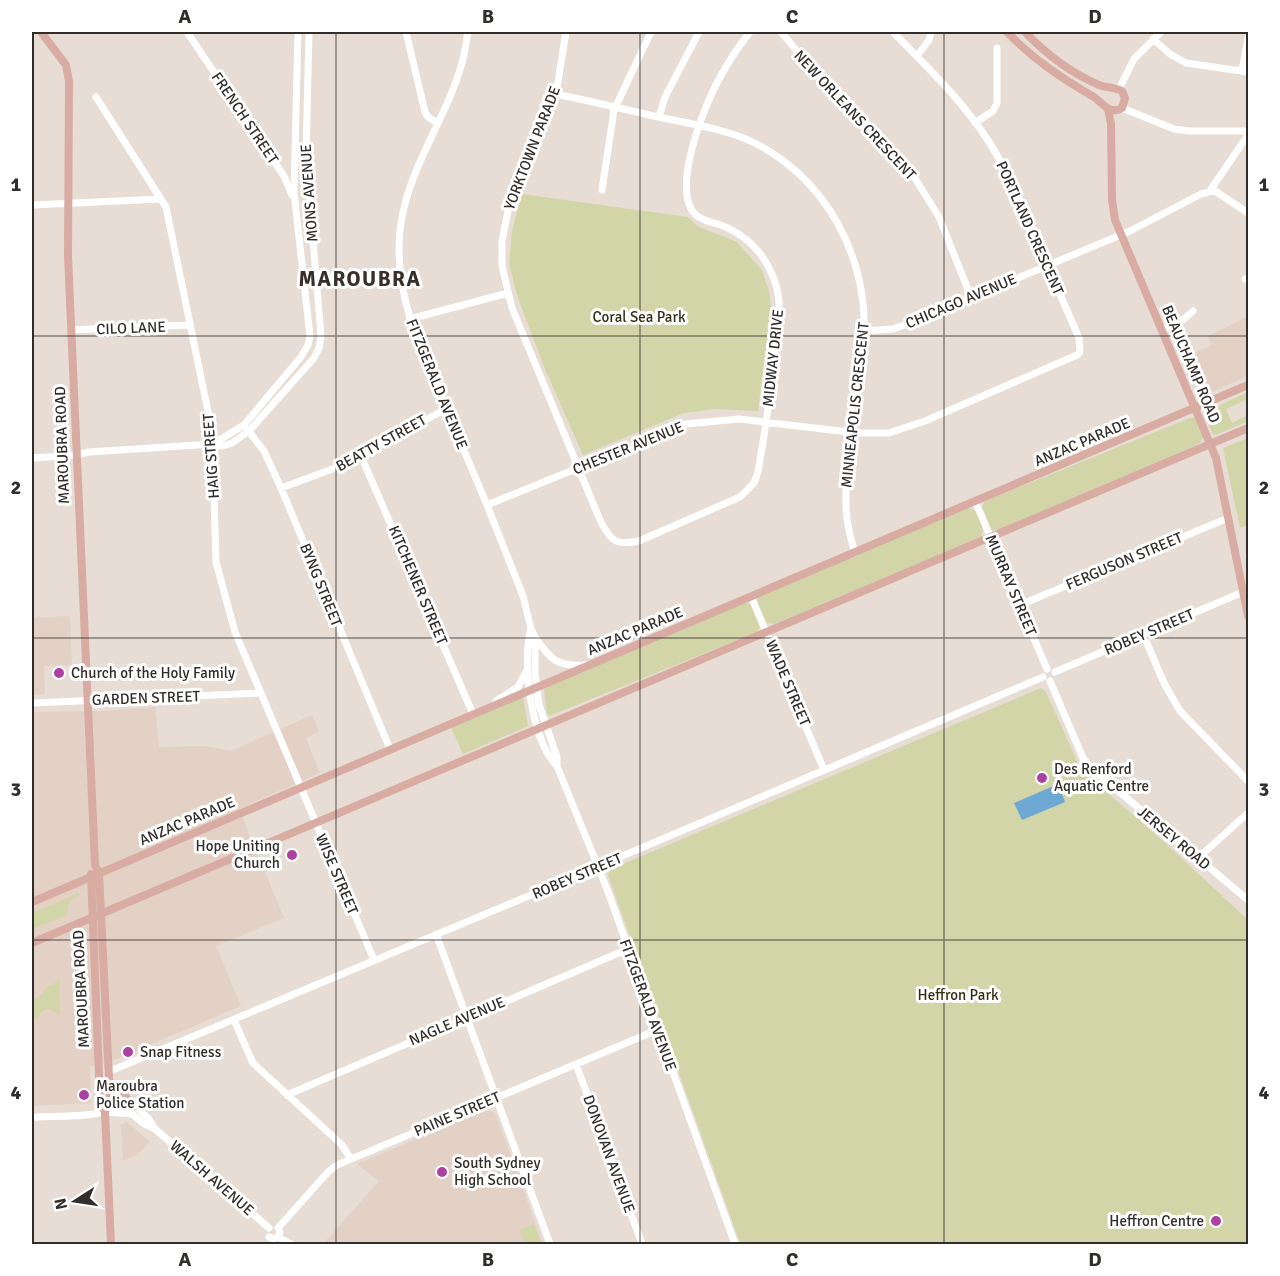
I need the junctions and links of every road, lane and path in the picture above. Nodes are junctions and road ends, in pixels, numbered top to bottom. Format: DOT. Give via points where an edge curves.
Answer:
graph roads {
  1 [pos="41,32"];
  2 [pos="187,32"];
  3 [pos="298,32"];
  4 [pos="309,32"];
  5 [pos="406,32"];
  6 [pos="468,32"];
  7 [pos="566,32"];
  8 [pos="651,32"];
  9 [pos="699,32"];
  10 [pos="750,32"];
  11 [pos="781,32"];
  12 [pos="892,32"];
  13 [pos="931,32"];
  14 [pos="1007,32"];
  15 [pos="1024,32"];
  16 [pos="1161,32"];
  17 [pos="1248,38"];
  18 [pos="1153,39"];
  19 [pos="997,48"];
  20 [pos="917,56"];
  21 [pos="1245,72"];
  22 [pos="1114,89"];
  23 [pos="556,94"];
  24 [pos="96,97"];
  25 [pos="615,107"];
  26 [pos="1106,107"];
  27 [pos="1120,109"];
  28 [pos="659,117"];
  29 [pos="437,123"];
  30 [pos="975,123"];
  31 [pos="1111,124"];
  32 [pos="700,126"];
  33 [pos="1248,133"];
  34 [pos="602,190"];
  35 [pos="1209,192"];
  36 [pos="161,199"];
  37 [pos="69,203"];
  38 [pos="32,205"];
  39 [pos="296,209"];
  40 [pos="1248,213"];
  41 [pos="1121,234"];
  42 [pos="1047,265"];
  43 [pos="508,293"];
  44 [pos="971,297"];
  45 [pos="1193,311"];
  46 [pos="410,319"];
  47 [pos="190,325"];
  48 [pos="71,330"];
  49 [pos="1162,330"];
  50 [pos="864,331"];
  51 [pos="1080,352"];
  52 [pos="1248,385"];
  53 [pos="446,409"];
  54 [pos="1196,409"];
  55 [pos="766,422"];
  56 [pos="244,425"];
  57 [pos="1248,428"];
  58 [pos="249,432"];
  59 [pos="852,432"];
  60 [pos="213,444"];
  61 [pos="1211,444"];
  62 [pos="76,456"];
  63 [pos="361,456"];
  64 [pos="32,458"];
  65 [pos="578,467"];
  66 [pos="281,488"];
  67 [pos="975,501"];
  68 [pos="487,506"];
  69 [pos="1228,518"];
  70 [pos="990,536"];
  71 [pos="855,553"];
  72 [pos="1243,592"];
  73 [pos="751,596"];
  74 [pos="1020,605"];
  75 [pos="1248,616"];
  76 [pos="531,629"];
  77 [pos="766,632"];
  78 [pos="1143,634"];
  79 [pos="535,637"];
  80 [pos="589,665"];
  81 [pos="528,668"];
  82 [pos="1047,669"];
  83 [pos="1055,672"];
  84 [pos="1047,679"];
  85 [pos="532,688"];
  86 [pos="260,693"];
  87 [pos="87,700"];
  88 [pos="32,703"];
  89 [pos="477,712"];
  90 [pos="541,726"];
  91 [pos="390,749"];
  92 [pos="824,770"];
  93 [pos="1248,782"];
  94 [pos="301,788"];
  95 [pos="1248,813"];
  96 [pos="316,822"];
  97 [pos="1198,858"];
  98 [pos="598,866"];
  99 [pos="94,872"];
  100 [pos="1248,900"];
  101 [pos="32,902"];
  102 [pos="100,914"];
  103 [pos="91,917"];
  104 [pos="436,934"];
  105 [pos="32,942"];
  106 [pos="628,949"];
  107 [pos="374,960"];
  108 [pos="466,1018"];
  109 [pos="234,1020"];
  110 [pos="657,1030"];
  111 [pos="576,1064"];
  112 [pos="109,1077"];
  113 [pos="287,1095"];
  114 [pos="495,1098"];
  115 [pos="135,1106"];
  116 [pos="105,1112"];
  117 [pos="32,1116"];
  118 [pos="155,1129"];
  119 [pos="351,1159"];
  120 [pos="269,1228"];
  121 [pos="278,1228"];
  122 [pos="269,1237"];
  123 [pos="278,1237"];
  124 [pos="111,1245"];
  125 [pos="262,1245"];
  126 [pos="291,1245"];
  127 [pos="550,1245"];
  128 [pos="642,1245"];
  129 [pos="735,1245"];
  1 -- 37 [label="main road, MAROUBRA ROAD" via="68,73"];
  2 -- 39 [label="street, FRENCH STREET" via="284,176"];
  3 -- 39 [label="street, MONS AVENUE"];
  4 -- 58 [label="street, MONS AVENUE" via="306,156 319,348 308,366"];
  5 -- 29 [label="street" via="425,112"];
  6 -- 29 [label="street, FITZGERALD AVENUE" via="462,64"];
  7 -- 23 [label="street, YORKTOWN PARADE"];
  8 -- 25 [label="street"];
  9 -- 28 [label="street" via="665,97"];
  10 -- 32 [label="street, MIDWAY DRIVE" via="717,81"];
  11 -- 44 [label="street, NEW ORLEANS CRESCENT" via="913,175 939,217"];
  12 -- 20 [label="street, PORTLAND CRESCENT"];
  13 -- 20 [label="street"];
  14 -- 26 [label="main road" via="1054,74"];
  15 -- 22 [label="main road" via="1070,70"];
  16 -- 18 [label="street"];
  17 -- 21 [label="street"];
  18 -- 21 [label="street" via="1186,63"];
  18 -- 22 [label="street"];
  19 -- 30 [label="street" via="997,103 993,111"];
  20 -- 30 [label="street, PORTLAND CRESCENT"];
  22 -- 26 [label="main road" via="1104,95"];
  22 -- 27 [label="main road" via="1125,98"];
  23 -- 25 [label="street, MINNEAPOLIS CRESCENT"];
  23 -- 43 [label="street, YORKTOWN PARADE" via="506,217 502,254"];
  24 -- 36 [label="street, HAIG STREET"];
  25 -- 28 [label="street, MINNEAPOLIS CRESCENT"];
  25 -- 34 [label="street"];
  26 -- 27 [label="main road"];
  26 -- 31 [label="main road, BEAUCHAMP ROAD"];
  27 -- 31 [label="main road"];
  27 -- 33 [label="street" via="1174,129"];
  28 -- 32 [label="street, MINNEAPOLIS CRESCENT"];
  29 -- 46 [label="street, FITZGERALD AVENUE" via="414,176 399,233 402,285"];
  30 -- 42 [label="street, PORTLAND CRESCENT" via="1011,180"];
  31 -- 41 [label="main road, BEAUCHAMP ROAD" via="1113,210"];
  32 -- 50 [label="street, MINNEAPOLIS CRESCENT" via="762,147 794,170 822,198 855,262 864,304"];
  32 -- 55 [label="street, MIDWAY DRIVE" via="689,167 688,204 699,218 737,233 757,250 767,262 778,291 780,307"];
  33 -- 35 [label="street"];
  35 -- 40 [label="street" via="1215,191"];
  35 -- 41 [label="street, CHICAGO AVENUE"];
  36 -- 37 [label="street"];
  36 -- 47 [label="street, HAIG STREET" via="166,207"];
  37 -- 38 [label="street"];
  37 -- 48 [label="main road, MAROUBRA ROAD"];
  39 -- 56 [label="street, MONS AVENUE" via="308,345"];
  41 -- 42 [label="street, CHICAGO AVENUE"];
  41 -- 49 [label="main road, BEAUCHAMP ROAD"];
  42 -- 44 [label="street, CHICAGO AVENUE"];
  42 -- 51 [label="street, PORTLAND CRESCENT" via="1079,338"];
  43 -- 46 [label="street"];
  43 -- 65 [label="street, YORKTOWN PARADE"];
  44 -- 50 [label="street, CHICAGO AVENUE" via="904,326"];
  45 -- 49 [label="street"];
  46 -- 53 [label="street, FITZGERALD AVENUE"];
  47 -- 48 [label="street, CILO LANE"];
  47 -- 60 [label="street, HAIG STREET"];
  48 -- 62 [label="main road, MAROUBRA ROAD"];
  49 -- 54 [label="main road, BEAUCHAMP ROAD"];
  50 -- 59 [label="street, MINNEAPOLIS CRESCENT"];
  51 -- 59 [label="street, CHESTER AVENUE" via="904,429 881,434"];
  52 -- 54 [label="main road, ANZAC PARADE"];
  53 -- 63 [label="street, BEATTY STREET"];
  53 -- 68 [label="street, FITZGERALD AVENUE"];
  54 -- 61 [label="main road, BEAUCHAMP ROAD"];
  54 -- 67 [label="main road, ANZAC PARADE"];
  55 -- 59 [label="street, CHESTER AVENUE"];
  55 -- 65 [label="street, CHESTER AVENUE" via="739,419 686,424"];
  55 -- 65 [label="street, MIDWAY DRIVE" via="758,472 746,492 639,541 623,543 609,537"];
  56 -- 58 [label="street, BYNG STREET"];
  56 -- 60 [label="street, MONS AVENUE"];
  57 -- 61 [label="main road"];
  58 -- 60 [label="street, MONS AVENUE" via="223,446"];
  58 -- 66 [label="street, BYNG STREET" via="264,451"];
  59 -- 71 [label="street, MINNEAPOLIS CRESCENT" via="846,506"];
  60 -- 62 [label="street, MONS AVENUE"];
  60 -- 86 [label="street, HAIG STREET" via="216,562 235,632"];
  61 -- 69 [label="main road, BEAUCHAMP ROAD"];
  61 -- 70 [label="main road"];
  62 -- 64 [label="street, MONS AVENUE"];
  62 -- 87 [label="main road, MAROUBRA ROAD"];
  63 -- 66 [label="street, BEATTY STREET"];
  63 -- 89 [label="street, KITCHENER STREET"];
  65 -- 68 [label="street, CHESTER AVENUE"];
  66 -- 91 [label="street, BYNG STREET"];
  67 -- 70 [label="street, MURRAY STREET"];
  67 -- 71 [label="main road, ANZAC PARADE"];
  68 -- 76 [label="street, FITZGERALD AVENUE" via="523,596"];
  69 -- 72 [label="main road, BEAUCHAMP ROAD"];
  69 -- 74 [label="street, FERGUSON STREET"];
  70 -- 74 [label="street, MURRAY STREET"];
  70 -- 77 [label="main road"];
  71 -- 73 [label="main road, ANZAC PARADE"];
  72 -- 75 [label="main road, BEAUCHAMP ROAD"];
  72 -- 78 [label="street, ROBEY STREET"];
  73 -- 77 [label="street, WADE STREET"];
  73 -- 80 [label="main road, ANZAC PARADE"];
  74 -- 82 [label="street, MURRAY STREET"];
  76 -- 79 [label="street, FITZGERALD AVENUE"];
  76 -- 81 [label="street, FITZGERALD AVENUE"];
  77 -- 90 [label="main road"];
  77 -- 92 [label="street, WADE STREET"];
  78 -- 83 [label="street, ROBEY STREET"];
  78 -- 93 [label="street" via="1180,711"];
  79 -- 80 [label="street" via="555,661 571,666"];
  79 -- 85 [label="street, FITZGERALD AVENUE"];
  80 -- 85 [label="main road, ANZAC PARADE"];
  81 -- 85 [label="street, FITZGERALD AVENUE"];
  81 -- 89 [label="street" via="515,690"];
  82 -- 83 [label="street"];
  82 -- 84 [label="street"];
  83 -- 84 [label="street" via="1055,677"];
  84 -- 92 [label="street, ROBEY STREET"];
  84 -- 97 [label="street, JERSEY ROAD" via="1087,763"];
  85 -- 89 [label="main road, ANZAC PARADE"];
  85 -- 90 [label="street, FITZGERALD AVENUE"];
  86 -- 87 [label="street, GARDEN STREET"];
  86 -- 94 [label="street, HAIG STREET"];
  87 -- 88 [label="street, GARDEN STREET"];
  87 -- 99 [label="main road, MAROUBRA ROAD"];
  89 -- 91 [label="main road, ANZAC PARADE"];
  90 -- 96 [label="main road"];
  90 -- 98 [label="street, FITZGERALD AVENUE" via="557,757 557,766"];
  91 -- 94 [label="main road, ANZAC PARADE"];
  92 -- 98 [label="street, ROBEY STREET"];
  94 -- 96 [label="street, WISE STREET"];
  94 -- 99 [label="main road, ANZAC PARADE"];
  95 -- 97 [label="street"];
  96 -- 102 [label="main road"];
  96 -- 107 [label="street, WISE STREET"];
  97 -- 100 [label="street, JERSEY ROAD"];
  98 -- 104 [label="street, ROBEY STREET"];
  98 -- 106 [label="street, FITZGERALD AVENUE"];
  99 -- 101 [label="main road, ANZAC PARADE"];
  99 -- 102 [label="main road, MAROUBRA ROAD"];
  99 -- 103 [label="main road, MAROUBRA ROAD"];
  102 -- 103 [label="main road"];
  102 -- 112 [label="main road, MAROUBRA ROAD"];
  103 -- 105 [label="main road"];
  103 -- 116 [label="main road, MAROUBRA ROAD" via="99,1101"];
  104 -- 107 [label="street, ROBEY STREET"];
  104 -- 108 [label="street"];
  106 -- 108 [label="street, NAGLE AVENUE"];
  106 -- 110 [label="street, FITZGERALD AVENUE"];
  107 -- 109 [label="street, ROBEY STREET"];
  108 -- 113 [label="street, NAGLE AVENUE"];
  108 -- 114 [label="street"];
  109 -- 112 [label="street, ROBEY STREET"];
  109 -- 113 [label="street" via="253,1063"];
  110 -- 111 [label="street, PAINE STREET"];
  110 -- 129 [label="street, FITZGERALD AVENUE"];
  111 -- 114 [label="street, PAINE STREET"];
  111 -- 128 [label="street, DONOVAN AVENUE"];
  112 -- 115 [label="main road"];
  112 -- 116 [label="main road, MAROUBRA ROAD" via="110,1100"];
  113 -- 119 [label="street" via="342,1144"];
  114 -- 119 [label="street, PAINE STREET"];
  114 -- 127 [label="street"];
  115 -- 116 [label="street" via="118,1106"];
  115 -- 118 [label="street, WALSH AVENUE"];
  116 -- 117 [label="street"];
  116 -- 118 [label="street, WALSH AVENUE" via="132,1114"];
  116 -- 124 [label="main road, MAROUBRA ROAD"];
  118 -- 120 [label="street, WALSH AVENUE"];
  119 -- 121 [label="street, PAINE STREET" via="328,1172"];
  120 -- 121 [label="street"];
  120 -- 122 [label="street"];
  121 -- 123 [label="street"];
  122 -- 123 [label="street"];
  122 -- 125 [label="street"];
  123 -- 126 [label="street"];
}
